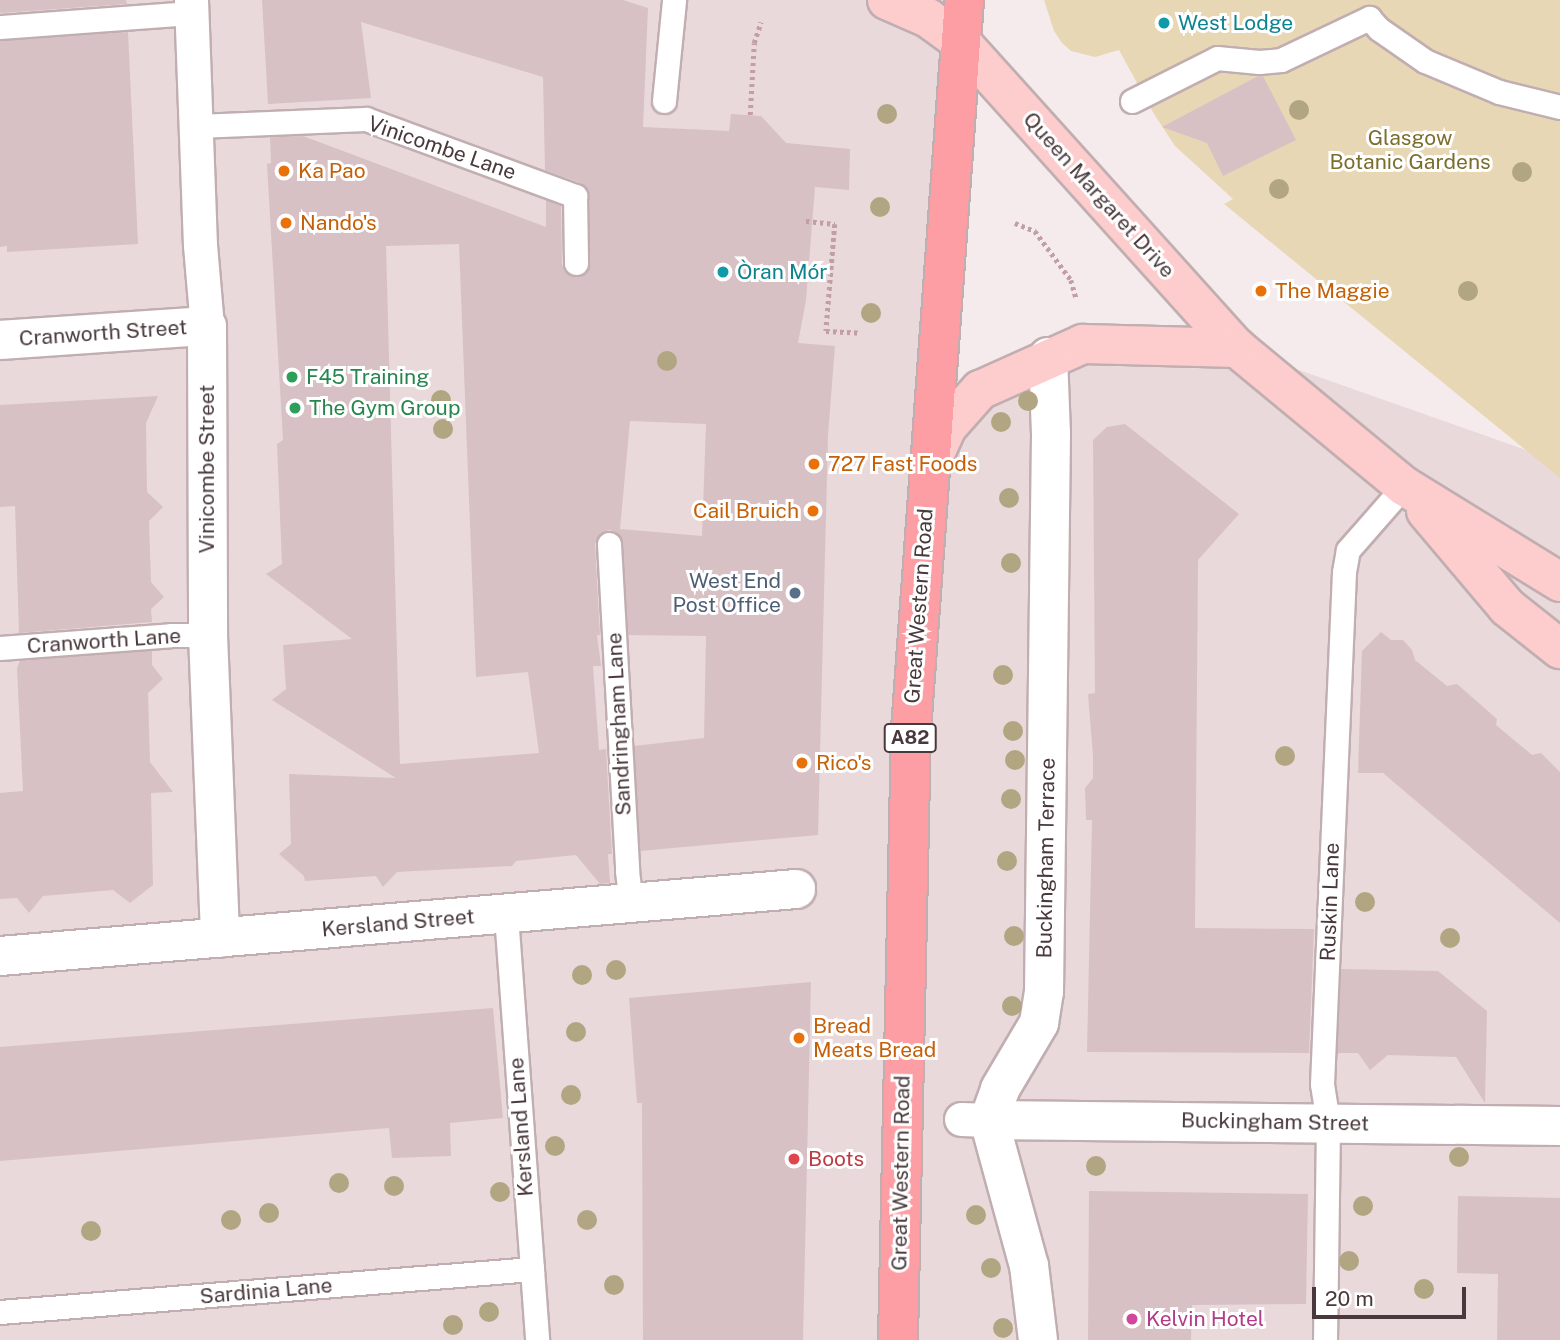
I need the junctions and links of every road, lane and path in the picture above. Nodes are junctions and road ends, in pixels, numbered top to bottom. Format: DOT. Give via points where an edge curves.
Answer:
graph roads {
  1 [pos="674,0"];
  2 [pos="887,0"];
  3 [pos="964,0"];
  4 [pos="191,7"];
  5 [pos="761,22"];
  6 [pos="0,27"];
  7 [pos="961,43"];
  8 [pos="664,101"];
  9 [pos="1132,101"];
  10 [pos="1560,107"];
  11 [pos="750,115"];
  12 [pos="197,126"];
  13 [pos="806,221"];
  14 [pos="1015,223"];
  15 [pos="576,263"];
  16 [pos="1077,302"];
  17 [pos="206,326"];
  18 [pos="860,333"];
  19 [pos="0,340"];
  20 [pos="1237,348"];
  21 [pos="1048,357"];
  22 [pos="928,468"];
  23 [pos="1404,486"];
  24 [pos="609,544"];
  25 [pos="1560,582"];
  26 [pos="208,635"];
  27 [pos="0,648"];
  28 [pos="1560,649"];
  29 [pos="796,889"];
  30 [pos="631,903"];
  31 [pos="506,915"];
  32 [pos="220,938"];
  33 [pos="0,956"];
  34 [pos="975,1119"];
  35 [pos="1328,1122"];
  36 [pos="1560,1126"];
  37 [pos="532,1269"];
  38 [pos="0,1312"];
  39 [pos="537,1340"];
  40 [pos="898,1340"];
  41 [pos="1038,1340"];
  42 [pos="1325,1340"];
  1 -- 8 [label="lane"];
  2 -- 7 [label="main road, Queen Margaret Drive" via="928,18"];
  3 -- 7 [label="main road, Great Western Road / A82"];
  4 -- 6 [label="lane"];
  4 -- 12 [label="street, Vinicombe Street"];
  5 -- 11 [label="path" via="754,43"];
  7 -- 20 [label="main road, Queen Margaret Drive"];
  7 -- 22 [label="main road, Great Western Road / A82"];
  9 -- 10 [label="lane" via="1217,58 1281,60 1369,18 1425,61 1499,92"];
  12 -- 15 [label="lane, Vinicombe Lane" via="366,119 575,196"];
  12 -- 17 [label="street, Vinicombe Street"];
  13 -- 18 [label="path" via="835,224 826,331"];
  14 -- 16 [label="path" via="1035,231 1071,280"];
  17 -- 19 [label="street, Cranworth Street"];
  17 -- 26 [label="street, Vinicombe Street"];
  20 -- 21 [label="main road" via="1083,344"];
  20 -- 23 [label="main road, Queen Margaret Drive"];
  21 -- 22 [label="main road" via="980,390 947,427"];
  21 -- 34 [label="street, Buckingham Terrace" via="1044,992 1039,1023 1000,1089"];
  22 -- 40 [label="main road, Great Western Road / A82" via="911,730"];
  23 -- 25 [label="main road, Queen Margaret Drive"];
  23 -- 28 [label="main road, Queen Margaret Drive" via="1507,607"];
  23 -- 35 [label="lane, Ruskin Lane" via="1348,550 1343,572 1322,1084"];
  24 -- 30 [label="lane, Sandringham Lane"];
  26 -- 27 [label="lane, Cranworth Lane"];
  26 -- 32 [label="street, Vinicombe Street"];
  29 -- 30 [label="street, Kersland Street"];
  30 -- 31 [label="street, Kersland Street"];
  31 -- 32 [label="street, Kersland Street"];
  31 -- 37 [label="lane, Kersland Lane"];
  32 -- 33 [label="street, Kersland Street"];
  34 -- 35 [label="street, Buckingham Street"];
  34 -- 41 [label="street" via="1029,1266"];
  35 -- 36 [label="street, Buckingham Street"];
  35 -- 42 [label="lane, Ruskin Lane"];
  37 -- 38 [label="lane, Sardinia Lane"];
  37 -- 39 [label="lane, Kersland Lane"];
}
